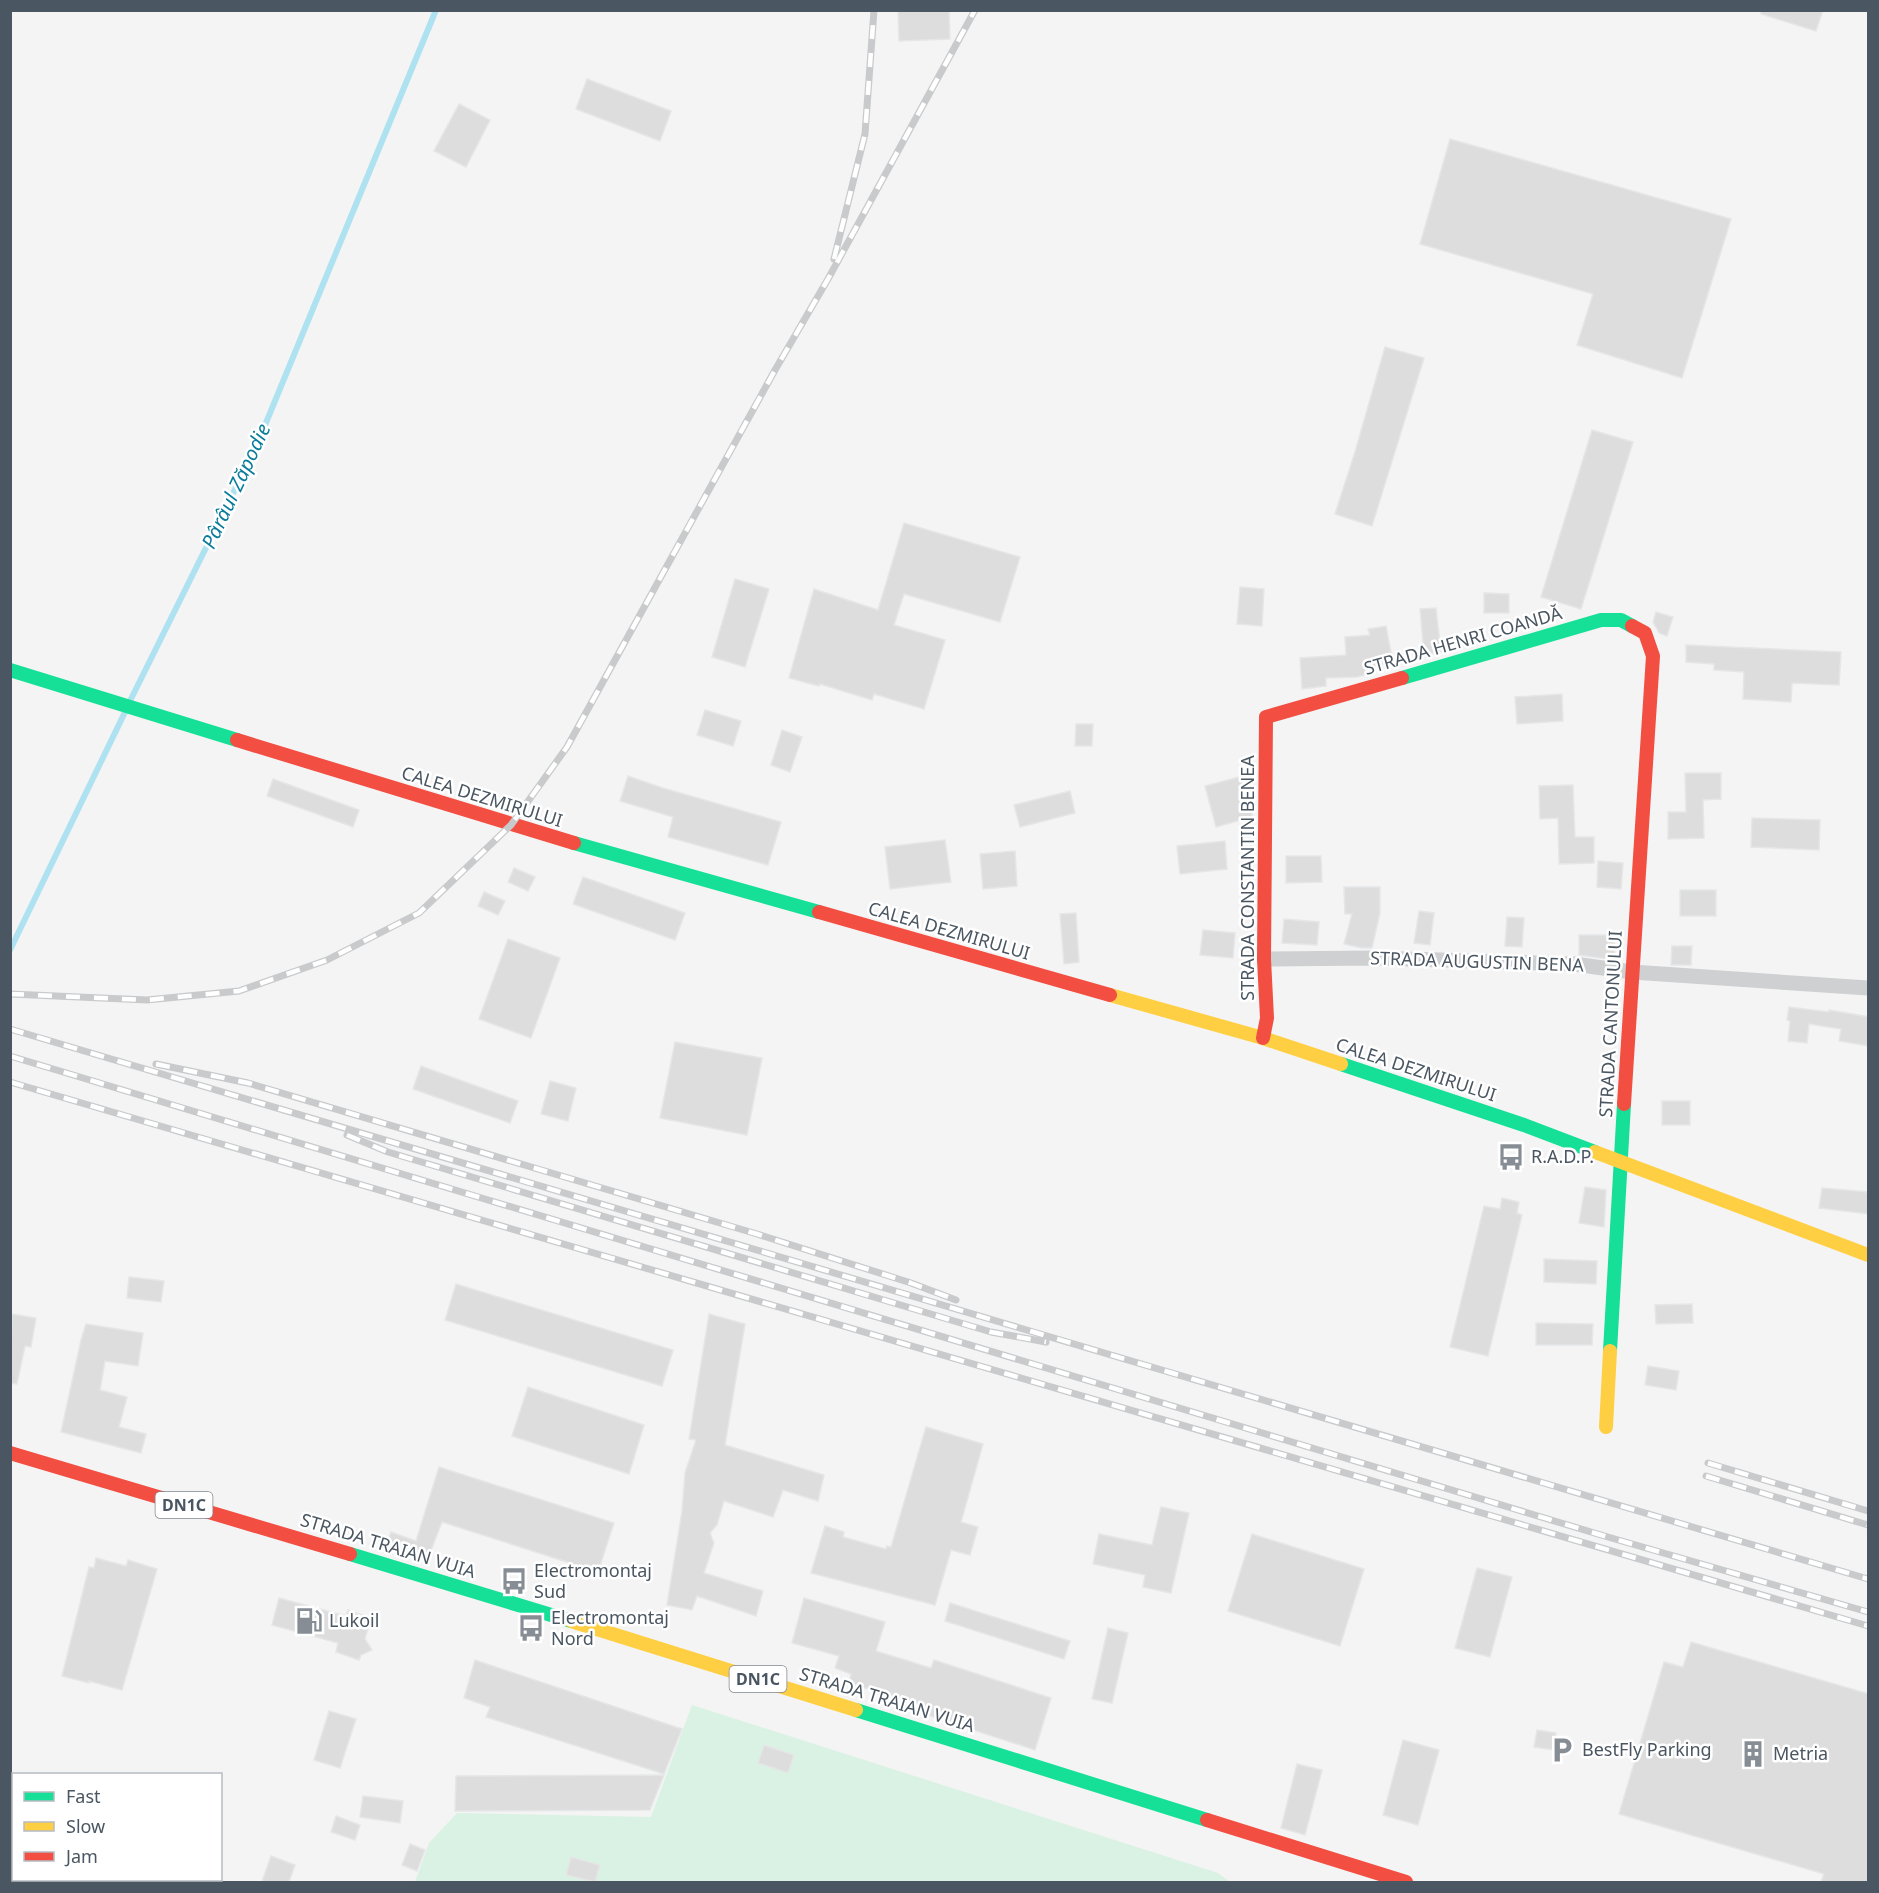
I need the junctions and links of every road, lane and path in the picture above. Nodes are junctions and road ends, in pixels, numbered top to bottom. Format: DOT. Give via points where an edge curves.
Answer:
graph roads {
  1 [pos="1653,656"];
  2 [pos="10,670"];
  3 [pos="1266,717"];
  4 [pos="1264,959"];
  5 [pos="1632,972"];
  6 [pos="1869,988"];
  7 [pos="1263,1038"];
  8 [pos="1621,1160"];
  9 [pos="1869,1255"];
  10 [pos="1606,1427"];
  11 [pos="10,1453"];
  12 [pos="1406,1882"];
  1 -- 3 [label="main road, STRADA HENRI COANDĂ" via="1645,633 1622,620 1601,620"];
  1 -- 5 [label="main road, STRADA CANTONULUI"];
  2 -- 7 [label="main road, CALEA DEZMIRULUI" via="531,831"];
  3 -- 4 [label="main road, STRADA CONSTANTIN BENEA"];
  4 -- 5 [label="street, STRADA AUGUSTIN BENA" via="1563,964"];
  4 -- 7 [label="main road, STRADA CONSTANTIN BENEA" via="1267,1018"];
  5 -- 6 [label="street, STRADA AUGUSTIN BENA"];
  5 -- 8 [label="main road, STRADA CANTONULUI"];
  7 -- 8 [label="main road, CALEA DEZMIRULUI"];
  8 -- 9 [label="main road, CALEA DEZMIRULUI"];
  8 -- 10 [label="main road, STRADA CANTONULUI"];
  11 -- 12 [label="main road, STRADA TRAIAN VUIA / DN1C" via="509,1602"];
}
